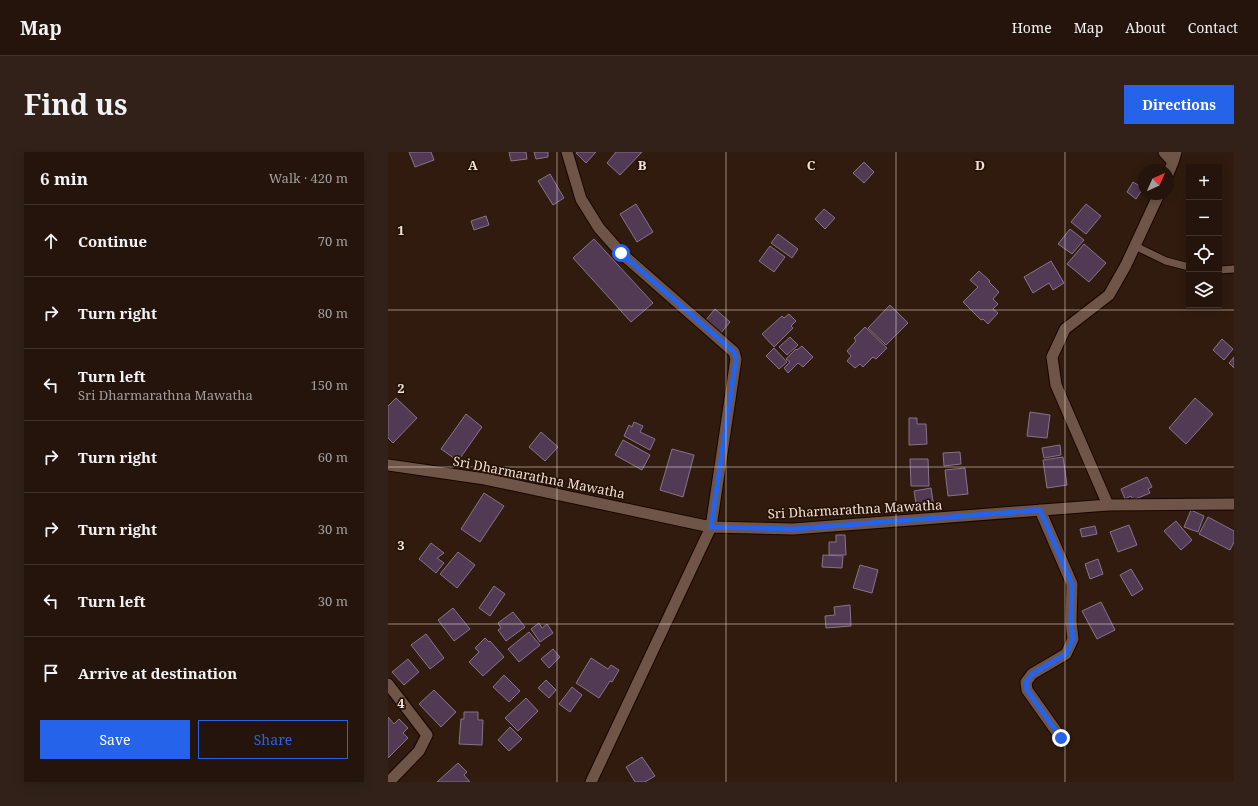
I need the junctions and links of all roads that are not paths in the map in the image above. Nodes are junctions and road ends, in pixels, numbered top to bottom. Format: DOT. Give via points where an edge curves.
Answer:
graph roads {
  1 [pos="567,152"];
  2 [pos="1164,152"];
  3 [pos="1175,157"];
  4 [pos="1156,200"];
  5 [pos="1135,246"];
  6 [pos="1186,266"];
  7 [pos="1234,269"];
  8 [pos="1222,270"];
  9 [pos="388,465"];
  10 [pos="1234,504"];
  11 [pos="1108,505"];
  12 [pos="1040,510"];
  13 [pos="711,527"];
  14 [pos="388,684"];
  15 [pos="1061,738"];
  16 [pos="389,782"];
  17 [pos="591,782"];
  1 -- 13 [label="street" via="581,199 599,228 621,253 734,352 736,359"];
  2 -- 3 [label="street"];
  4 -- 5 [label="street"];
  5 -- 6 [label="lane"];
  5 -- 11 [label="street" via="1109,295 1066,329 1052,358 1056,385"];
  7 -- 8 [label="lane"];
  9 -- 13 [label="street, Sri Dharmarathna Mawatha" via="485,479"];
  10 -- 11 [label="street, Sri Dharmarathna Mawatha"];
  11 -- 12 [label="street, Sri Dharmarathna Mawatha"];
  12 -- 13 [label="street, Sri Dharmarathna Mawatha" via="793,529"];
  12 -- 15 [label="street" via="1072,584 1073,639 1066,654 1032,674 1026,682 1027,690"];
  13 -- 17 [label="street"];
  14 -- 16 [label="street" via="427,735 419,751"];
}
